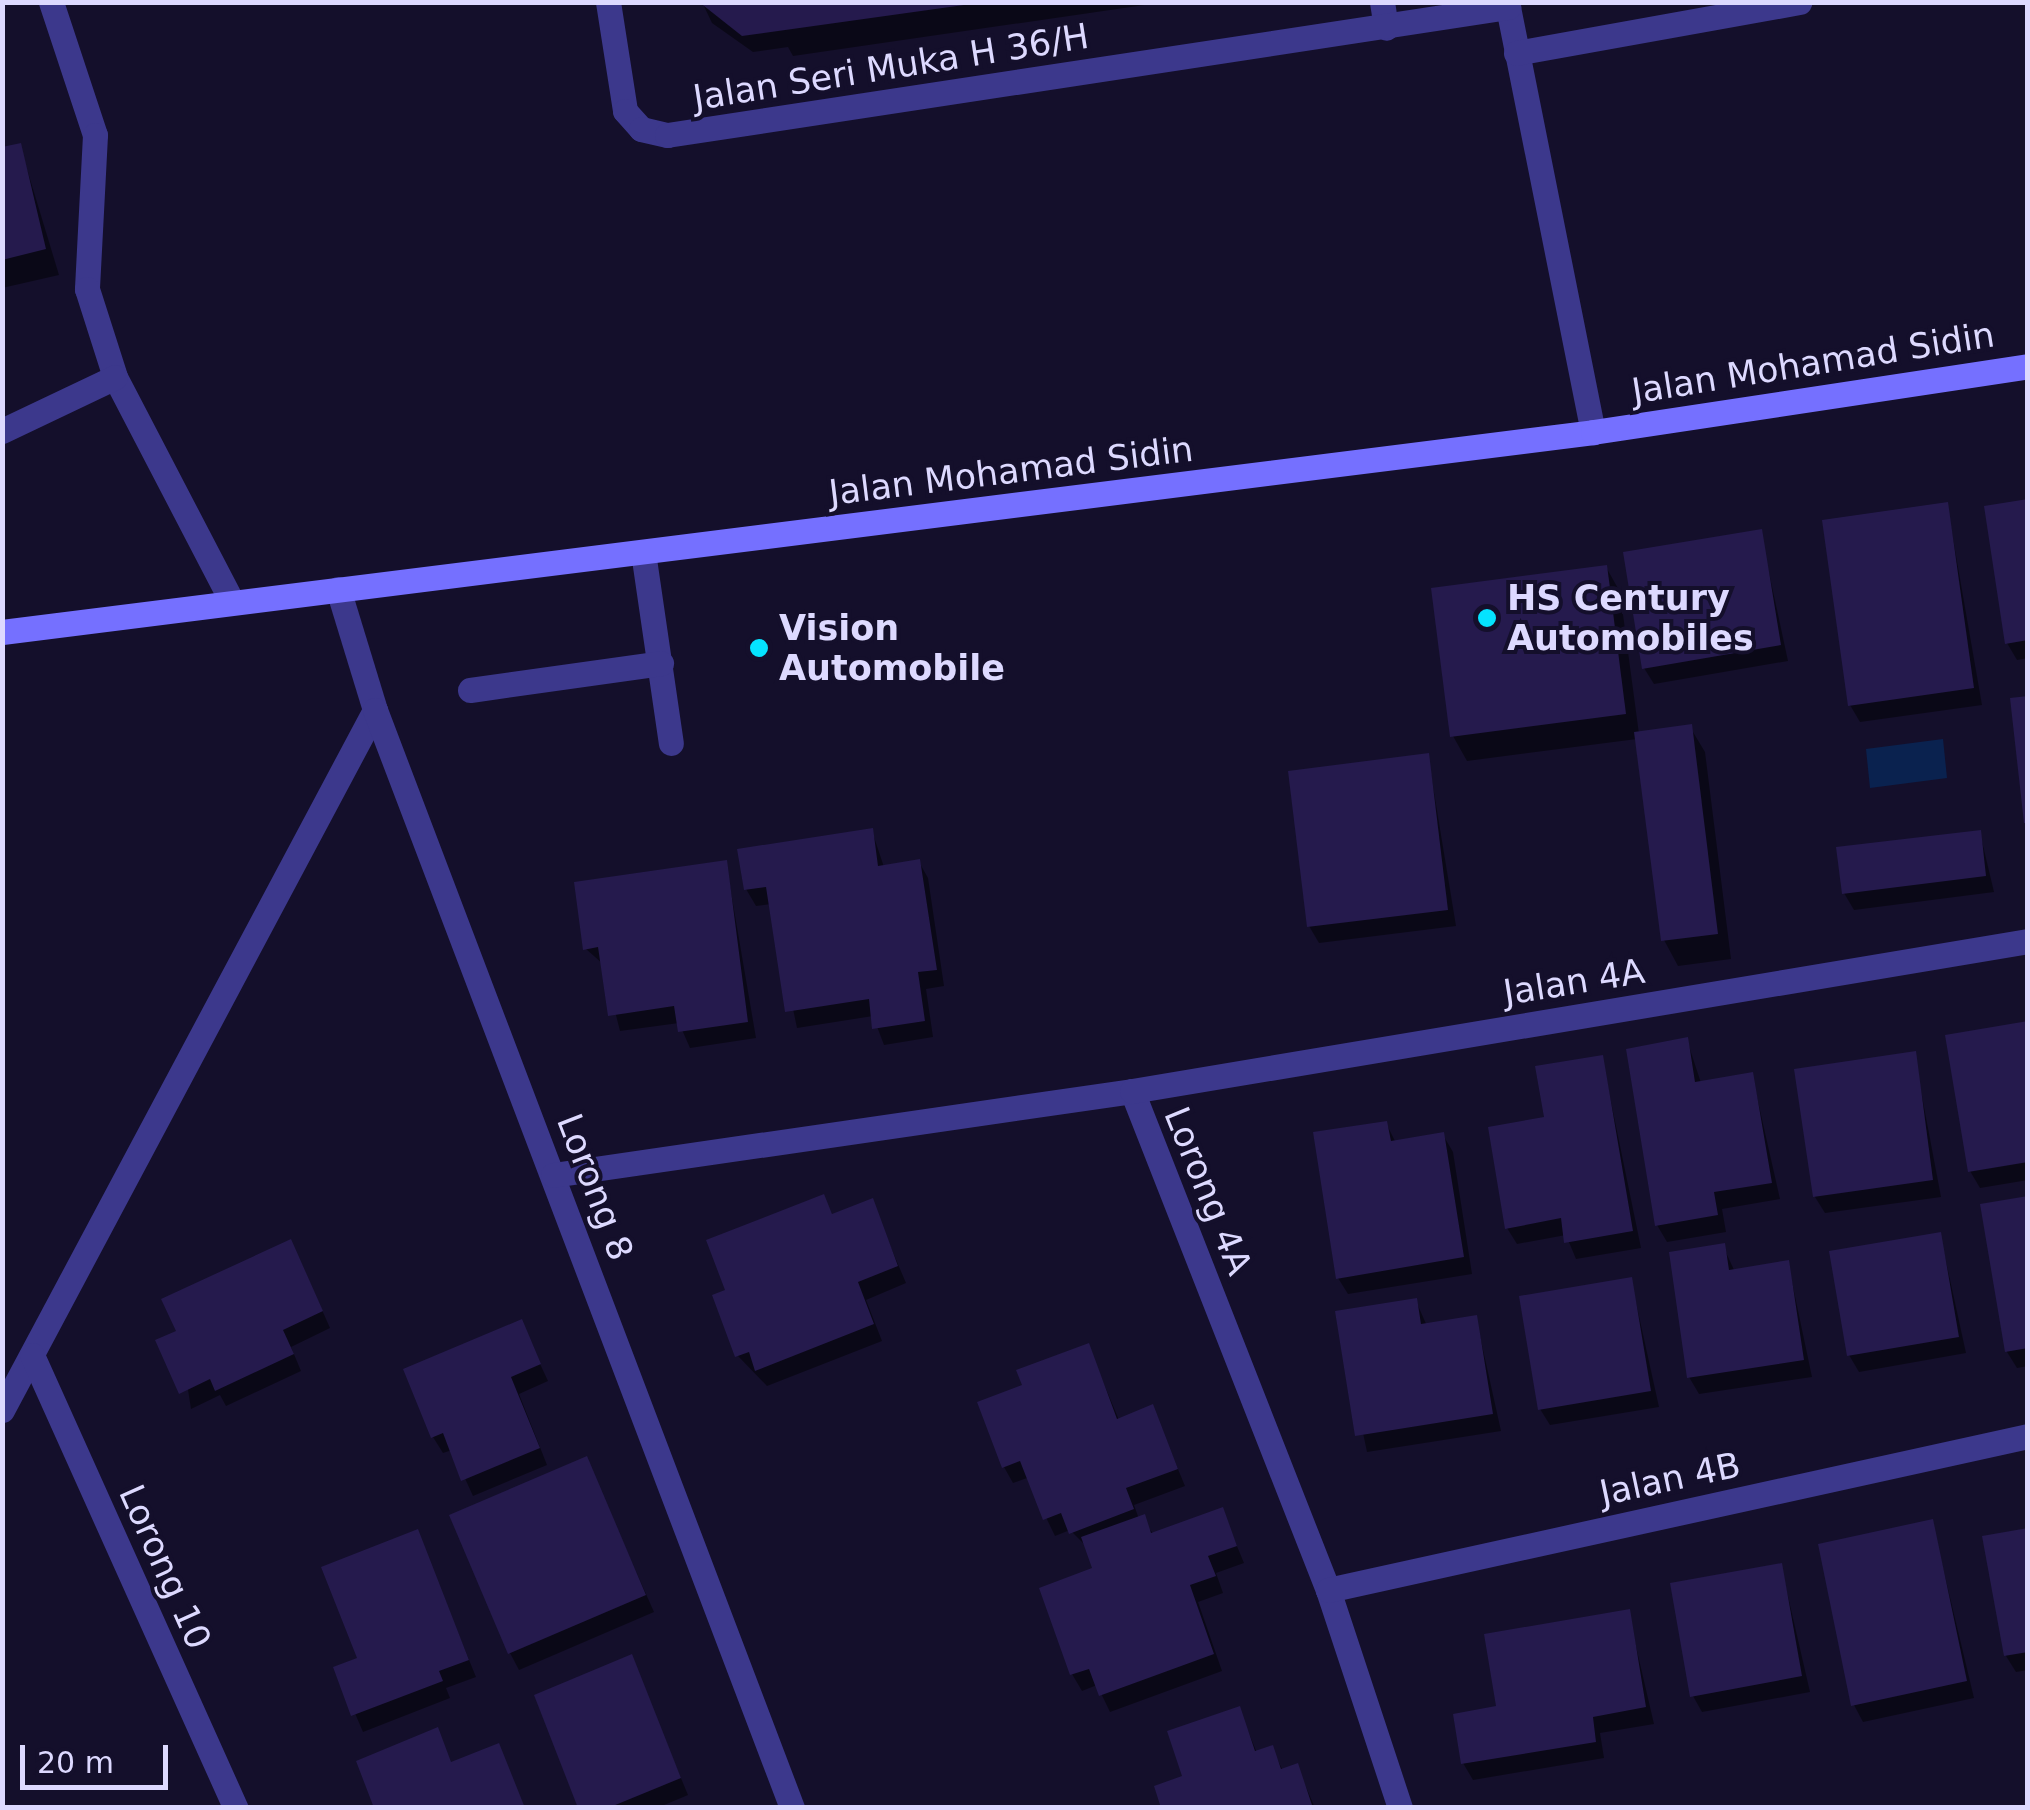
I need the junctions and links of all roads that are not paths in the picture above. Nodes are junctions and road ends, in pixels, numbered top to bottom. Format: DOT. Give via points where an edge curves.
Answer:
graph roads {
  1 [pos="51,2"];
  2 [pos="608,2"];
  3 [pos="1799,2"];
  4 [pos="1508,5"];
  5 [pos="1748,6"];
  6 [pos="1384,15"];
  7 [pos="1516,53"];
  8 [pos="2028,366"];
  9 [pos="115,377"];
  10 [pos="2,431"];
  11 [pos="1593,432"];
  12 [pos="642,552"];
  13 [pos="338,589"];
  14 [pos="230,598"];
  15 [pos="2,632"];
  16 [pos="661,663"];
  17 [pos="470,690"];
  18 [pos="375,710"];
  19 [pos="671,743"];
  20 [pos="2028,942"];
  21 [pos="1132,1091"];
  22 [pos="554,1175"];
  23 [pos="32,1355"];
  24 [pos="2,1410"];
  25 [pos="2028,1436"];
  26 [pos="1328,1590"];
  27 [pos="236,1808"];
  28 [pos="792,1808"];
  29 [pos="1400,1808"];
  1 -- 9 [label="street" via="96,135 86,289"];
  2 -- 6 [label="street, Jalan Seri Muka H 36/H" via="625,112 641,129 667,136"];
  3 -- 5 [label="street"];
  4 -- 6 [label="street, Jalan Seri Muka H 36/H"];
  4 -- 7 [label="street"];
  5 -- 7 [label="street"];
  7 -- 11 [label="street"];
  8 -- 11 [label="main road, Jalan Mohamad Sidin"];
  9 -- 10 [label="street"];
  9 -- 14 [label="street"];
  11 -- 12 [label="main road, Jalan Mohamad Sidin"];
  12 -- 13 [label="main road, Jalan Mohamad Sidin"];
  12 -- 16 [label="street"];
  13 -- 14 [label="main road, Jalan Mohamad Sidin"];
  13 -- 18 [label="street, Lorong 8"];
  14 -- 15 [label="main road, Jalan Mohamad Sidin"];
  16 -- 17 [label="street"];
  16 -- 19 [label="street"];
  18 -- 22 [label="street, Lorong 8"];
  18 -- 23 [label="street"];
  20 -- 21 [label="street, Jalan 4A"];
  21 -- 22 [label="street, Lorong 4A"];
  21 -- 26 [label="street, Lorong 4A"];
  22 -- 28 [label="street, Lorong 8"];
  23 -- 24 [label="street"];
  23 -- 27 [label="street, Lorong 10"];
  25 -- 26 [label="street, Jalan 4B"];
  26 -- 29 [label="street, Lorong 4A"];
}
